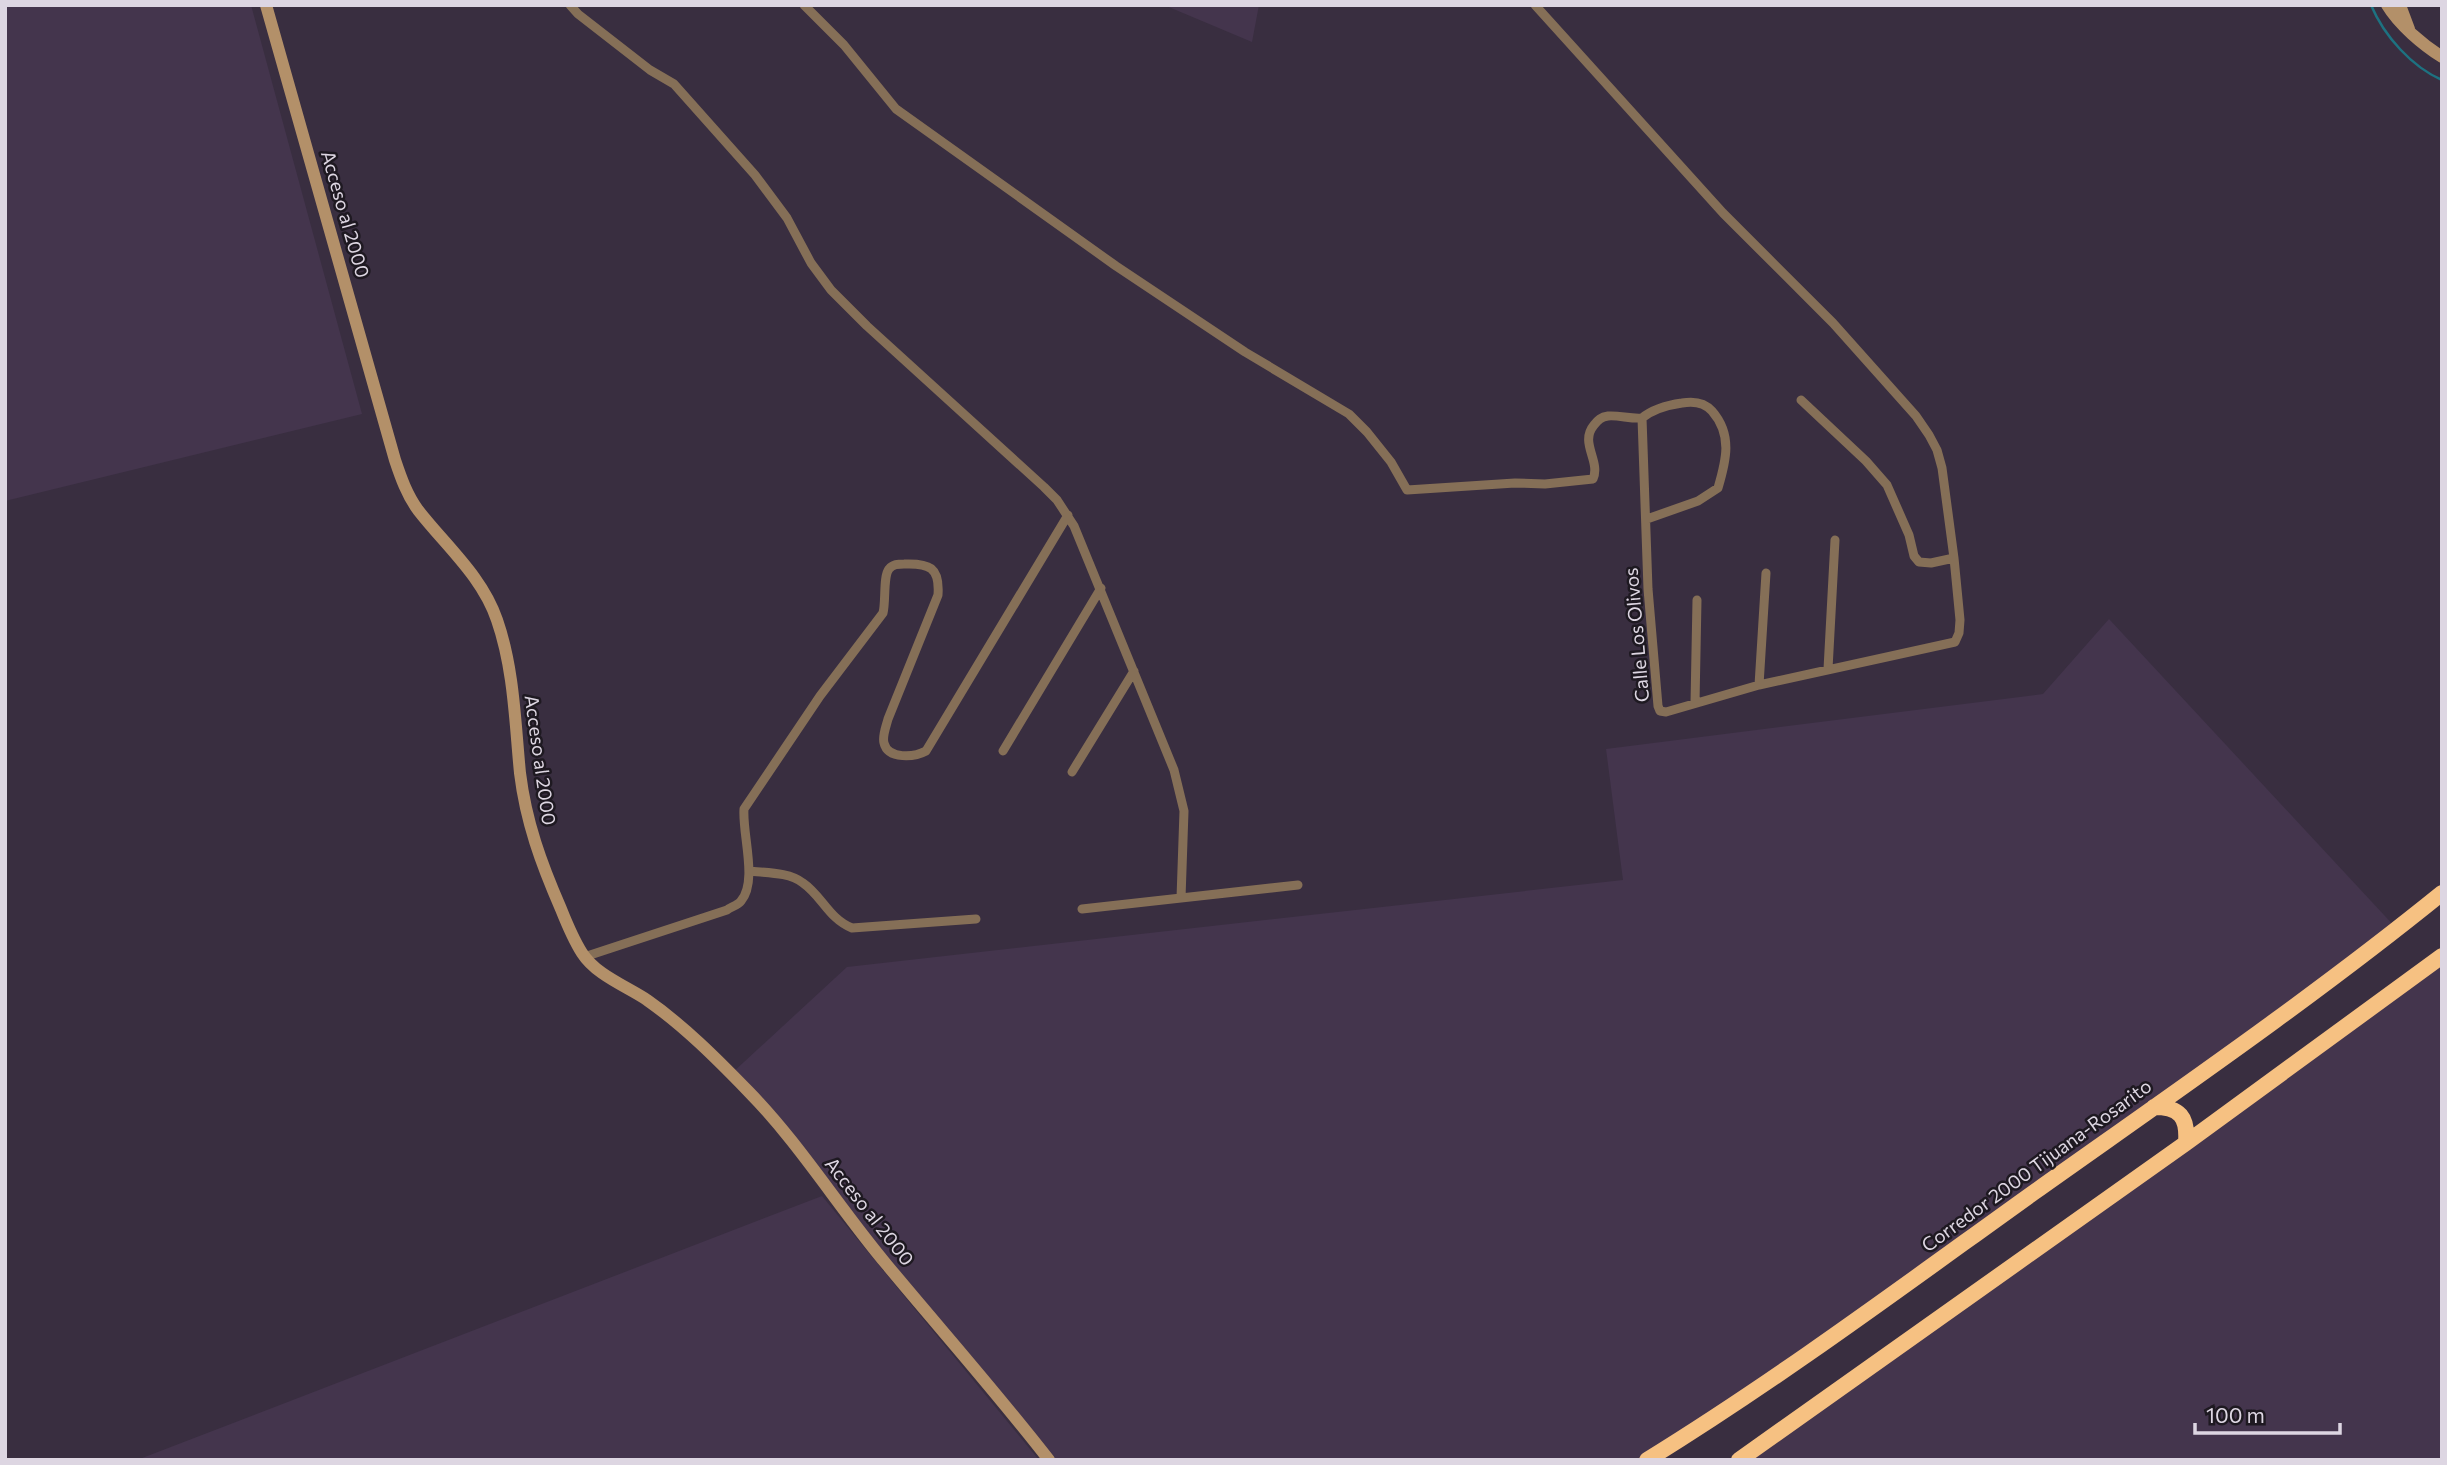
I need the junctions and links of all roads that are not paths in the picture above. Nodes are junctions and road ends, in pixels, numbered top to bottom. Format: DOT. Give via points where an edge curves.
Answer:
graph roads {
  1 [pos="266,5"];
  2 [pos="570,5"];
  3 [pos="804,5"];
  4 [pos="1535,5"];
  5 [pos="2387,5"];
  6 [pos="2400,5"];
  7 [pos="2410,30"];
  8 [pos="2442,57"];
  9 [pos="1801,400"];
  10 [pos="1642,418"];
  11 [pos="1068,515"];
  12 [pos="1647,519"];
  13 [pos="1835,540"];
  14 [pos="1954,558"];
  15 [pos="1766,573"];
  16 [pos="1101,588"];
  17 [pos="1697,600"];
  18 [pos="1828,669"];
  19 [pos="1135,671"];
  20 [pos="1759,685"];
  21 [pos="1695,703"];
  22 [pos="1003,751"];
  23 [pos="1072,772"];
  24 [pos="749,872"];
  25 [pos="1298,885"];
  26 [pos="2442,893"];
  27 [pos="1181,898"];
  28 [pos="1082,909"];
  29 [pos="976,919"];
  30 [pos="2442,956"];
  31 [pos="584,957"];
  32 [pos="2154,1107"];
  33 [pos="2186,1143"];
  34 [pos="1049,1460"];
  35 [pos="1647,1460"];
  36 [pos="1739,1460"];
  1 -- 31 [label="street, Acceso al 2000" via="404,488 482,588 497,620 508,664 530,826 540,862"];
  2 -- 11 [label="street" via="674,84 755,175 831,290 1044,486"];
  3 -- 10 [label="street" via="896,109 1116,266 1349,414 1391,463 1407,490 1593,479 1596,473 1588,438 1592,427 1601,417 1611,415"];
  4 -- 14 [label="street" via="1723,213 1833,323 1916,416 1937,450 1942,468"];
  5 -- 7 [label="street"];
  6 -- 7 [label="street"];
  7 -- 8 [label="street"];
  9 -- 14 [label="street" via="1886,485 1919,562"];
  10 -- 12 [label="street, Calle Los Olivos"];
  10 -- 12 [label="street" via="1651,411 1692,401 1707,406 1723,427 1727,442 1718,488 1698,501"];
  11 -- 16 [label="street"];
  11 -- 24 [label="street" via="926,751 917,756 891,752 883,740 939,584 929,565 894,564 889,569 883,614 820,696 744,809"];
  12 -- 21 [label="street, Calle Los Olivos" via="1658,708 1666,712"];
  13 -- 18 [label="street"];
  14 -- 18 [label="street, Calle Los Olivos" via="1960,620 1957,639 1947,645"];
  15 -- 20 [label="street"];
  16 -- 19 [label="street"];
  16 -- 22 [label="street"];
  17 -- 21 [label="street"];
  18 -- 20 [label="street, Calle Los Olivos"];
  19 -- 23 [label="street"];
  19 -- 27 [label="street" via="1182,795"];
  20 -- 21 [label="street, Calle Los Olivos"];
  24 -- 29 [label="street" via="780,874 803,882 839,923 852,928"];
  24 -- 31 [label="street" via="747,890 740,902 727,910"];
  25 -- 27 [label="street"];
  26 -- 32 [label="highway, Corredor 2000 Tijuana-Rosarito" via="2363,957"];
  27 -- 28 [label="street"];
  30 -- 33 [label="highway"];
  31 -- 34 [label="street, Acceso al 2000" via="698,1040 751,1094"];
  32 -- 33 [label="highway" via="2166,1107 2180,1115"];
  32 -- 35 [label="highway, Corredor 2000 Tijuana-Rosarito" via="1721,1414"];
  33 -- 36 [label="highway"];
}
